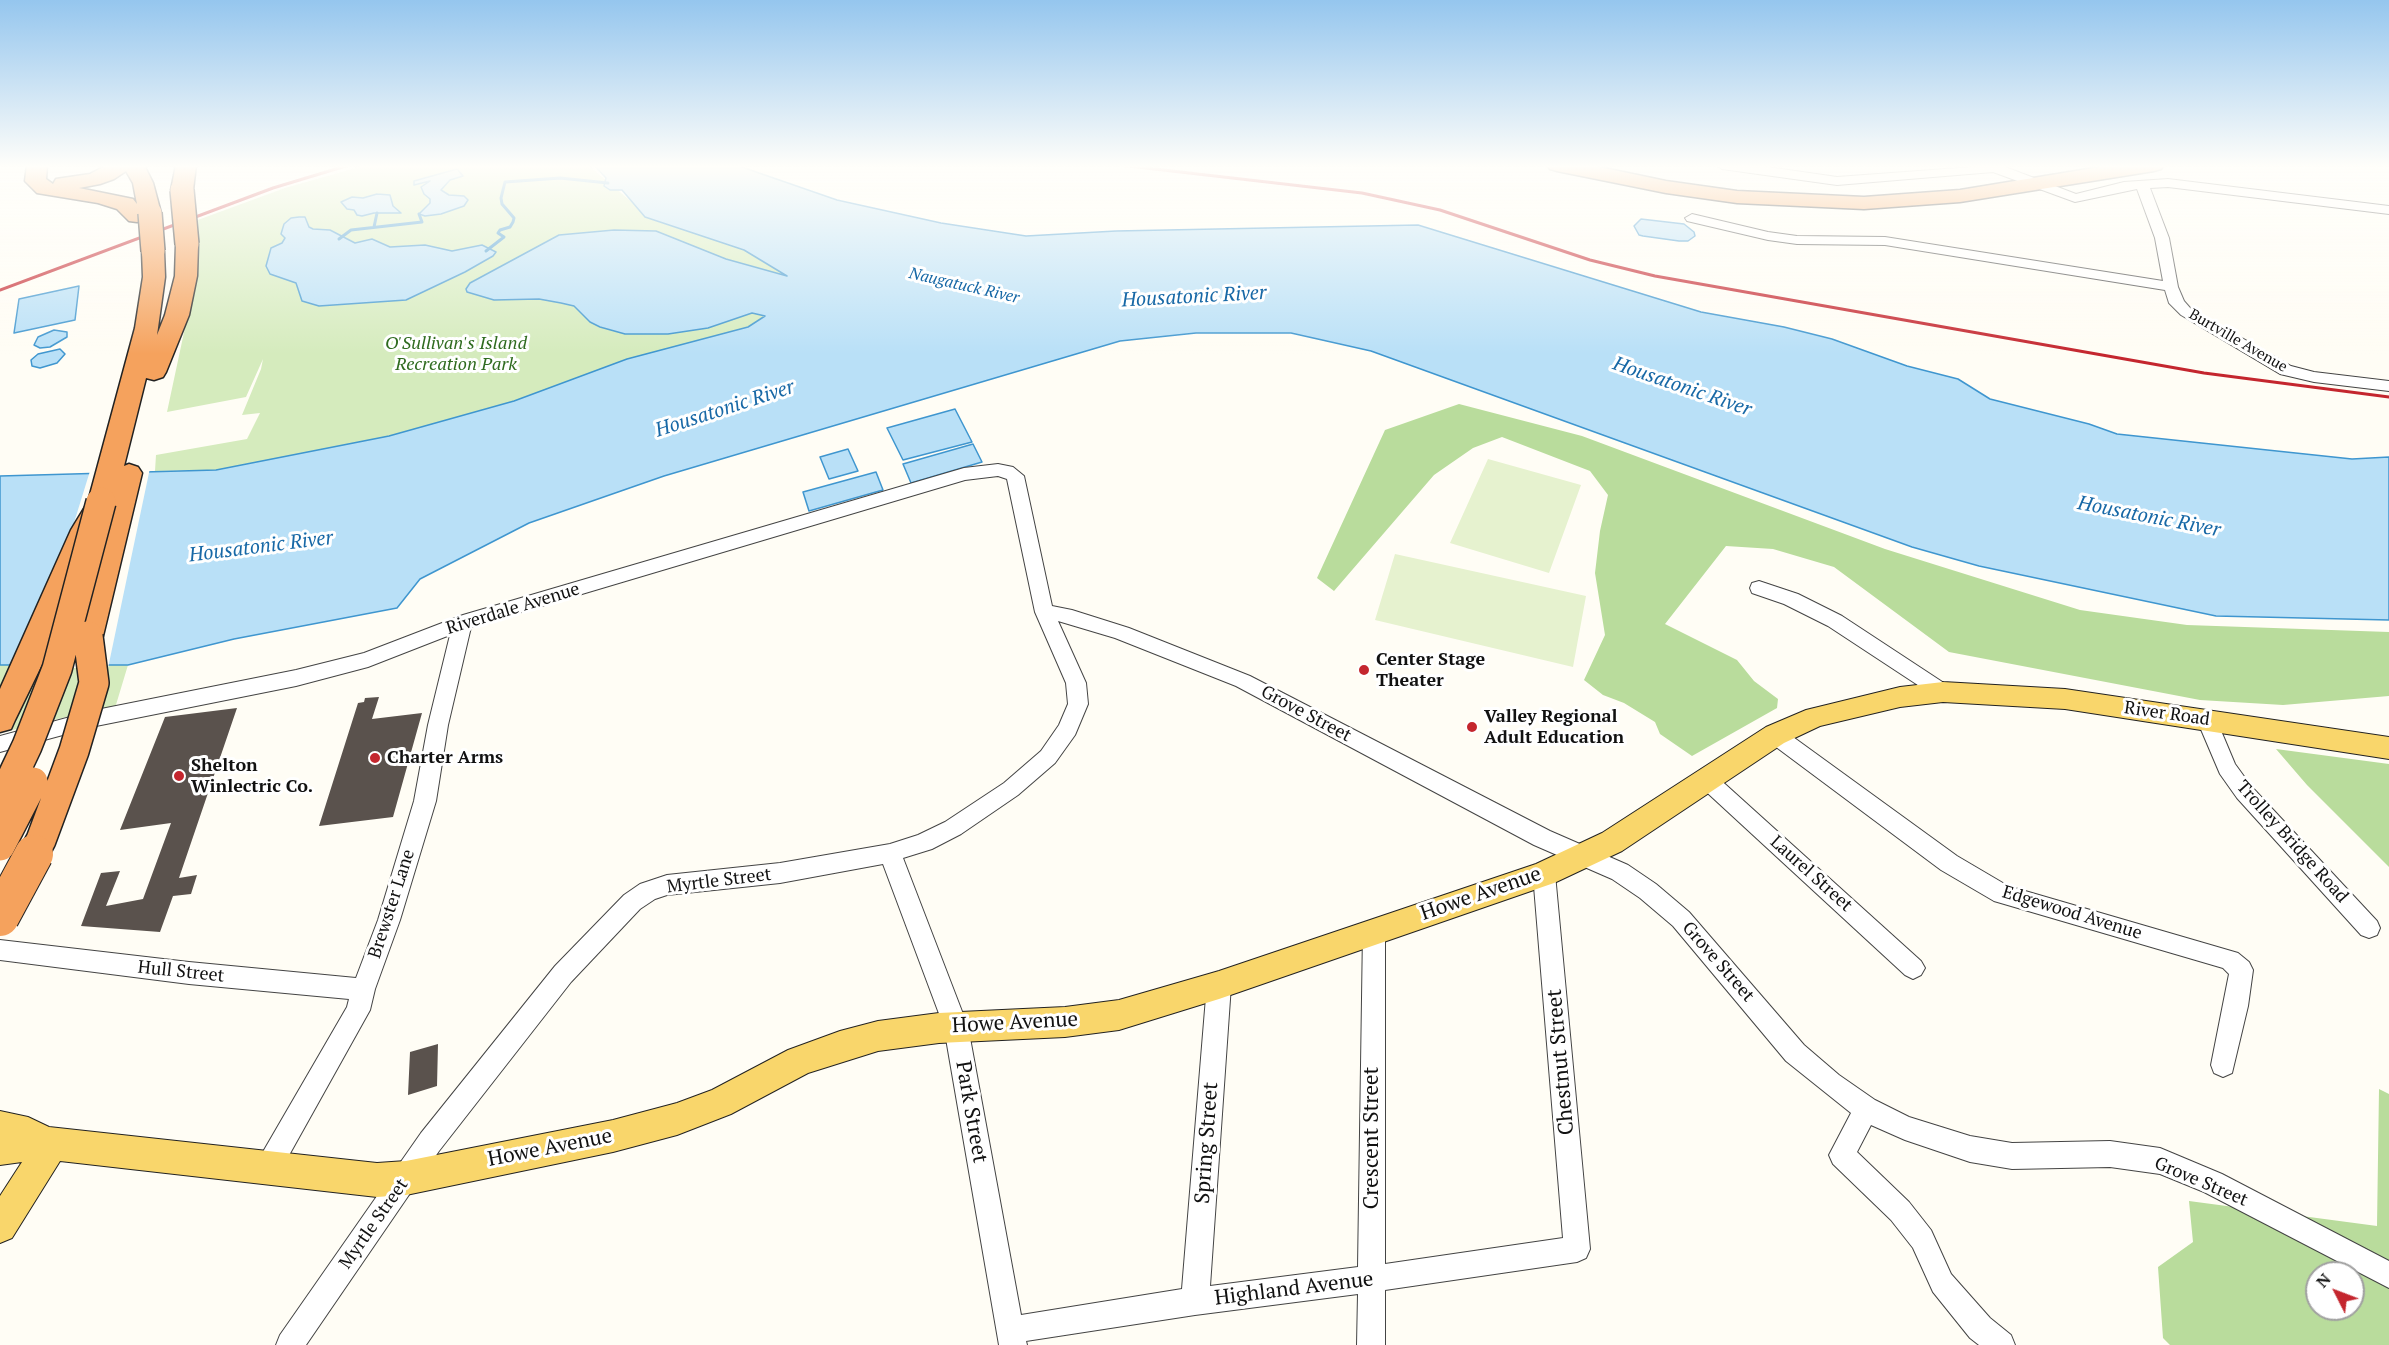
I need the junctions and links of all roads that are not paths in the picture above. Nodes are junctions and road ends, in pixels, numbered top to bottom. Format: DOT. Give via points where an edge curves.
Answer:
graph roads {
  1 [pos="164,228"];
  2 [pos="164,228"];
  3 [pos="1733,228"];
  4 [pos="2158,228"];
  5 [pos="170,248"];
  6 [pos="2171,286"];
  7 [pos="145,373"];
  8 [pos="2389,386"];
  9 [pos="1018,484"];
  10 [pos="101,502"];
  11 [pos="1759,588"];
  12 [pos="1044,612"];
  13 [pos="464,622"];
  14 [pos="88,636"];
  15 [pos="1943,692"];
  16 [pos="0,720"];
  17 [pos="2207,720"];
  18 [pos="1775,735"];
  19 [pos="0,744"];
  20 [pos="2389,747"];
  21 [pos="1708,781"];
  22 [pos="0,803"];
  23 [pos="0,846"];
  24 [pos="890,853"];
  25 [pos="1582,855"];
  26 [pos="1544,874"];
  27 [pos="0,917"];
  28 [pos="2369,928"];
  29 [pos="1374,931"];
  30 [pos="0,950"];
  31 [pos="1913,968"];
  32 [pos="1218,985"];
  33 [pos="363,989"];
  34 [pos="956,1027"];
  35 [pos="2223,1065"];
  36 [pos="1866,1108"];
  37 [pos="0,1127"];
  38 [pos="44,1143"];
  39 [pos="0,1149"];
  40 [pos="270,1166"];
  41 [pos="406,1178"];
  42 [pos="0,1195"];
  43 [pos="0,1226"];
  44 [pos="1578,1250"];
  45 [pos="2389,1275"];
  46 [pos="1371,1279"];
  47 [pos="1195,1301"];
  48 [pos="1012,1338"];
  49 [pos="290,1345"];
  50 [pos="1371,1345"];
  51 [pos="2001,1345"];
  1 -- 5 [label="highway"];
  2 -- 5 [label="highway"];
  3 -- 6 [label="street" via="1797,240 1885,241"];
  4 -- 6 [label="street, Burtville Avenue"];
  5 -- 7 [label="highway" via="154,277"];
  5 -- 7 [label="highway" via="186,276 177,315"];
  6 -- 8 [label="street, Burtville Avenue" via="2177,303 2186,312 2276,365 2314,377"];
  7 -- 10 [label="highway"];
  7 -- 14 [label="highway"];
  9 -- 12 [label="street, Myrtle Street"];
  9 -- 13 [label="street, Riverdale Avenue" via="1007,471 964,474"];
  10 -- 16 [label="highway, bridge"];
  10 -- 22 [label="highway, bridge" via="57,669"];
  11 -- 15 [label="street" via="1835,621"];
  12 -- 24 [label="street, Myrtle Street" via="1076,683 1078,704 1068,729 1048,757 1019,783 953,828"];
  12 -- 25 [label="street, Grove Street" via="1122,633 1243,681 1510,822"];
  13 -- 19 [label="street, Riverdale Avenue" via="368,660 96,718"];
  13 -- 33 [label="street, Brewster Lane" via="438,725 425,801 389,920"];
  14 -- 23 [label="highway, bridge" via="57,728"];
  14 -- 27 [label="highway, bridge" via="94,679 81,729 41,840"];
  15 -- 17 [label="main road, River Road" via="2065,699"];
  15 -- 18 [label="main road, Howe Avenue" via="1867,703 1815,717"];
  17 -- 20 [label="main road, River Road"];
  17 -- 28 [label="street, Trolley Bridge Road" via="2227,768 2244,792"];
  18 -- 21 [label="main road, Howe Avenue"];
  18 -- 35 [label="street, Edgewood Avenue" via="1949,863 2002,894 2230,960 2241,970"];
  21 -- 25 [label="main road, Howe Avenue" via="1612,842"];
  21 -- 31 [label="street, Laurel Street"];
  24 -- 34 [label="street, Park Street"];
  24 -- 41 [label="street, Myrtle Street" via="648,891 612,921 564,974 430,1142"];
  25 -- 26 [label="main road, Howe Avenue"];
  25 -- 36 [label="street, Grove Street" via="1620,872 1681,919 1796,1053"];
  26 -- 29 [label="main road, Howe Avenue"];
  26 -- 44 [label="street, Chestnut Street"];
  29 -- 32 [label="main road, Howe Avenue"];
  29 -- 46 [label="street, Crescent Street"];
  30 -- 33 [label="street, Hull Street"];
  32 -- 34 [label="main road, Howe Avenue" via="1119,1015 1065,1022"];
  32 -- 47 [label="street, Spring Street"];
  33 -- 40 [label="street, Brewster Lane" via="358,1010"];
  34 -- 41 [label="main road, Howe Avenue" via="908,1031 840,1046 676,1119 613,1136"];
  34 -- 48 [label="street, Park Street"];
  36 -- 45 [label="street, Grove Street" via="1905,1128 1970,1149 2012,1156 2110,1154 2160,1161 2213,1183"];
  36 -- 51 [label="street" via="1842,1155 1900,1211 1922,1239 1942,1283 1980,1328"];
  37 -- 38 [label="main road, Howe Avenue" via="28,1133"];
  38 -- 39 [label="main road, Howe Avenue"];
  38 -- 40 [label="main road, Howe Avenue"];
  38 -- 42 [label="main road" via="32,1149"];
  38 -- 43 [label="main road" via="45,1157"];
  40 -- 41 [label="main road, Howe Avenue" via="344,1178"];
  41 -- 49 [label="street, Myrtle Street"];
  44 -- 46 [label="street, Highland Avenue"];
  46 -- 47 [label="street, Highland Avenue"];
  46 -- 50 [label="street, Crescent Street"];
  47 -- 48 [label="street, Highland Avenue"];
}
